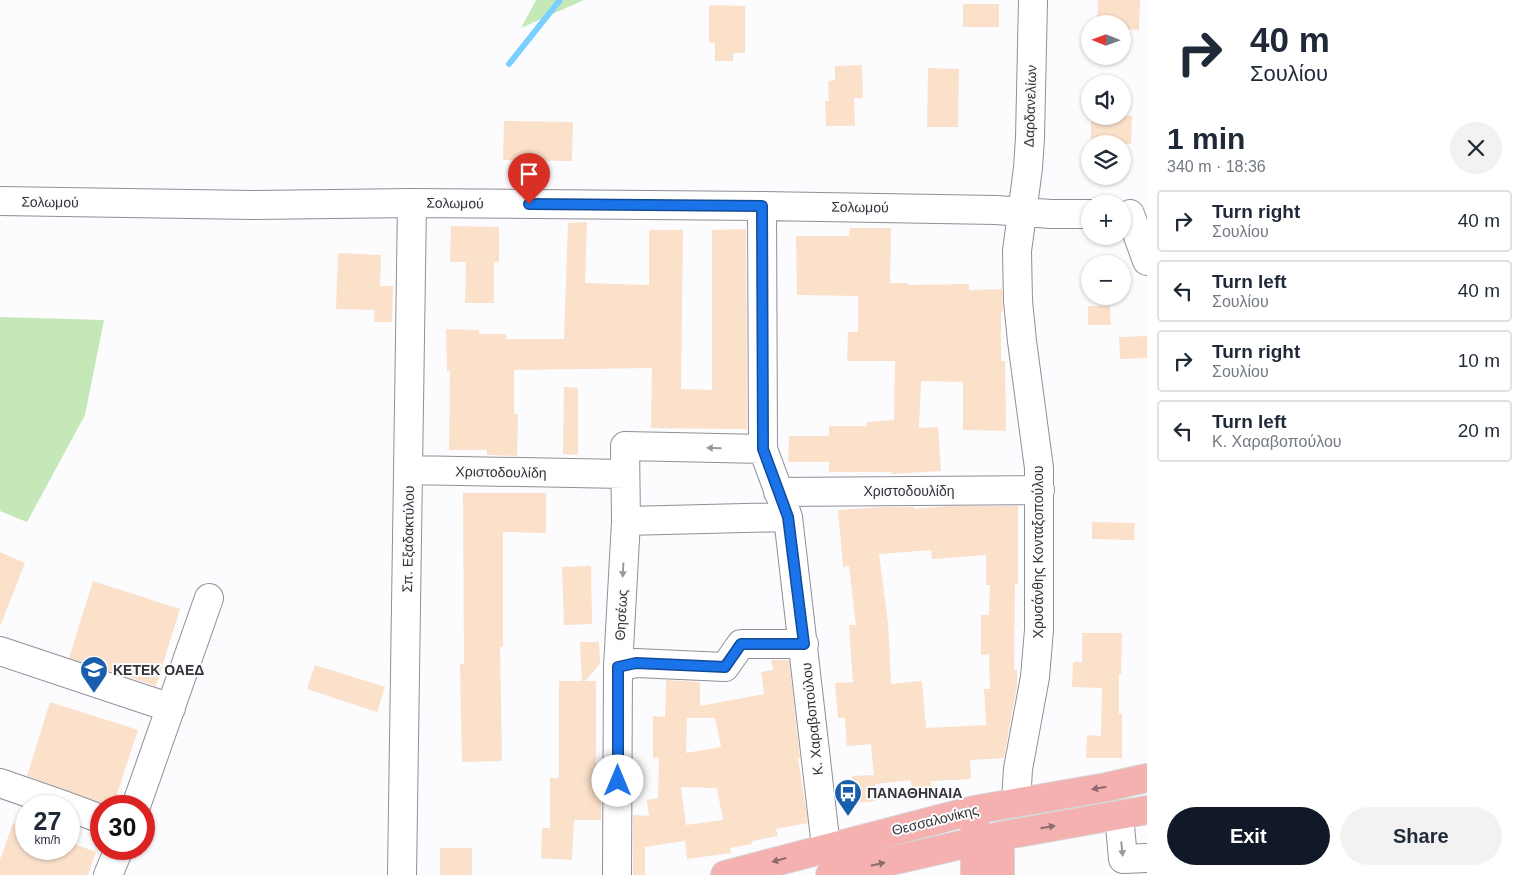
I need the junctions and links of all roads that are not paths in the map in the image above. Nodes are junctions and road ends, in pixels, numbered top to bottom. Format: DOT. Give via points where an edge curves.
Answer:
graph roads {
  1 [pos="1033,0"];
  2 [pos="0,201"];
  3 [pos="412,203"];
  4 [pos="762,206"];
  5 [pos="1021,212"];
  6 [pos="1081,214"];
  7 [pos="1133,214"];
  8 [pos="1147,261"];
  9 [pos="763,449"];
  10 [pos="409,470"];
  11 [pos="624,474"];
  12 [pos="1040,490"];
  13 [pos="778,492"];
  14 [pos="788,517"];
  15 [pos="626,521"];
  16 [pos="209,598"];
  17 [pos="804,644"];
  18 [pos="0,651"];
  19 [pos="618,667"];
  20 [pos="171,708"];
  21 [pos="1147,778"];
  22 [pos="0,783"];
  23 [pos="34,795"];
  24 [pos="140,795"];
  25 [pos="1016,802"];
  26 [pos="974,810"];
  27 [pos="1147,810"];
  28 [pos="1118,815"];
  29 [pos="998,836"];
  30 [pos="826,847"];
  31 [pos="1147,858"];
  32 [pos="114,860"];
  33 [pos="108,875"];
  34 [pos="402,875"];
  35 [pos="617,875"];
  36 [pos="725,875"];
  37 [pos="830,875"];
  38 [pos="975,875"];
  39 [pos="1000,875"];
  1 -- 5 [label="street, Δαρδανελίων" via="1030,138"];
  2 -- 3 [label="street, Σολωμού" via="253,205"];
  3 -- 4 [label="street, Σολωμού"];
  3 -- 10 [label="street, Σπ. Εξαδακτύλου"];
  4 -- 5 [label="street, Σολωμού"];
  4 -- 9 [label="street, Κ. Χαραβοπούλου"];
  5 -- 6 [label="street, Σολωμού"];
  5 -- 12 [label="street, Χρυσάνθης Κονταξοπούλου" via="1017,251 1018,301"];
  7 -- 8 [label="street"];
  9 -- 11 [label="street, Θησέως, one-way" via="625,446"];
  9 -- 13 [label="street, Κ. Χαραβοπούλου"];
  10 -- 11 [label="street, Χριστοδουλίδη"];
  10 -- 34 [label="street, Σπ. Εξαδακτύλου"];
  11 -- 15 [label="street, Θησέως"];
  12 -- 13 [label="street, Χριστοδουλίδη"];
  12 -- 25 [label="street, Χρυσάνθης Κονταξοπούλου" via="1038,654 1018,769"];
  13 -- 14 [label="street, Κ. Χαραβοπούλου"];
  14 -- 15 [label="street"];
  14 -- 17 [label="street, Κ. Χαραβοπούλου"];
  15 -- 19 [label="street, Θησέως, one-way"];
  16 -- 20 [label="street"];
  17 -- 19 [label="street" via="741,644 725,667 636,663"];
  17 -- 30 [label="street, Κ. Χαραβοπούλου"];
  18 -- 20 [label="street"];
  19 -- 35 [label="street, Θησέως"];
  20 -- 24 [label="street"];
  21 -- 25 [label="main road, Θεσσαλονίκης, one-way"];
  22 -- 23 [label="street"];
  25 -- 26 [label="main road, Θεσσαλονίκης"];
  25 -- 29 [label="main road"];
  26 -- 29 [label="main road"];
  26 -- 30 [label="main road, Θεσσαλονίκης"];
  27 -- 28 [label="main road, Θεσσαλονίκης"];
  29 -- 28 [label="main road, Θεσσαλονίκης, one-way"];
  28 -- 31 [label="street, one-way" via="1123,859"];
  37 -- 29 [label="main road, Θεσσαλονίκης, one-way"];
  29 -- 38 [label="main road"];
  29 -- 39 [label="main road"];
  30 -- 36 [label="main road, Θεσσαλονίκης, one-way"];
  32 -- 33 [label="street"];
}
